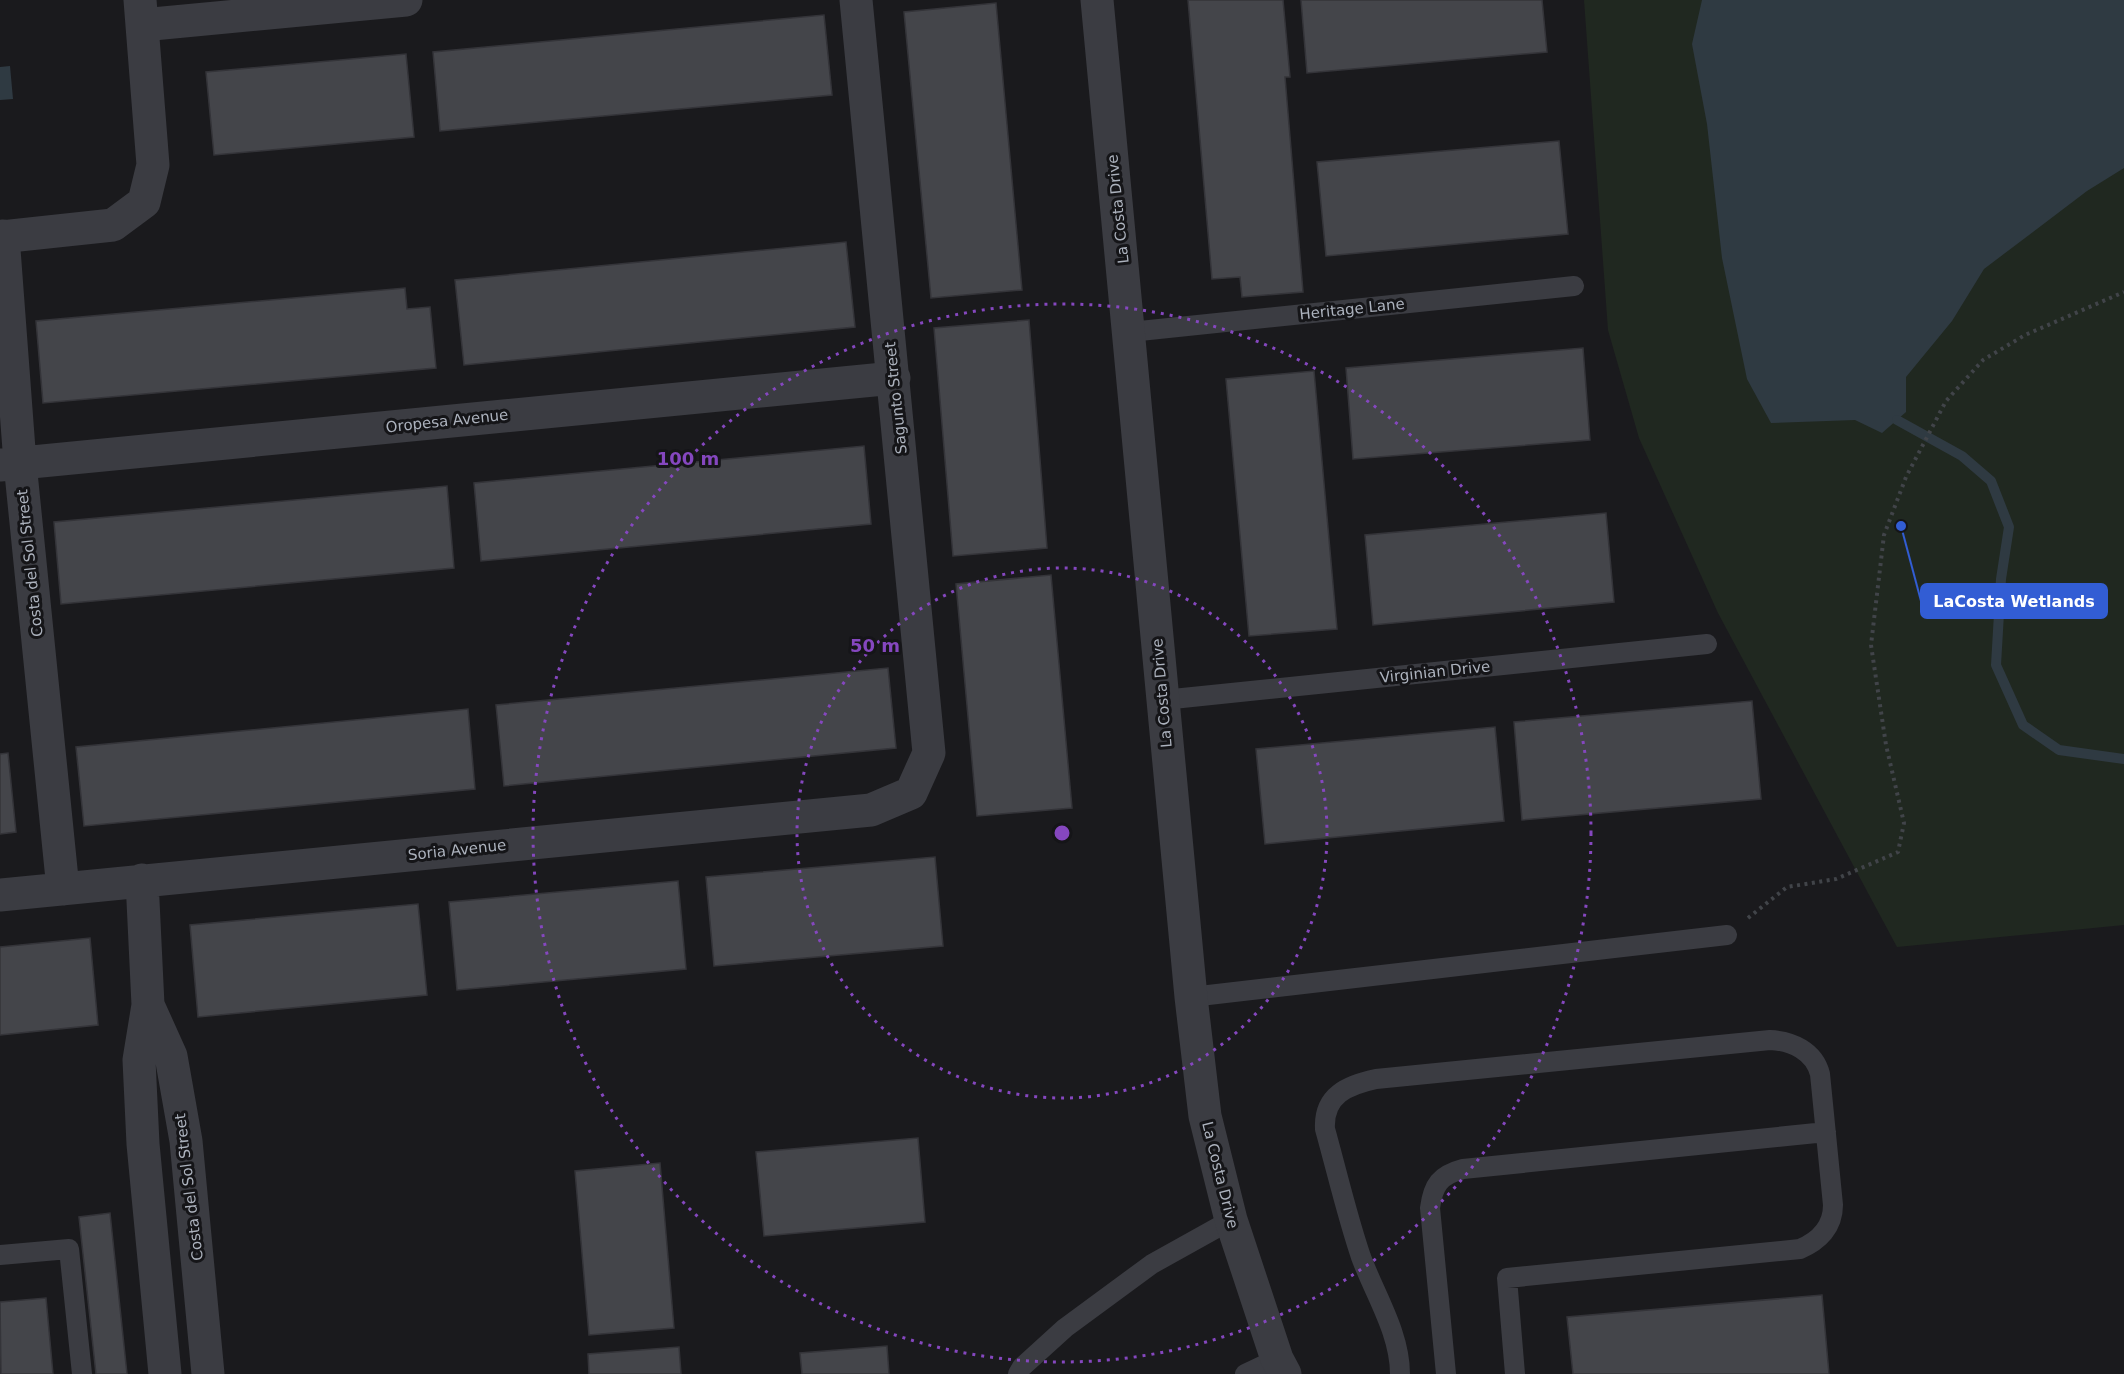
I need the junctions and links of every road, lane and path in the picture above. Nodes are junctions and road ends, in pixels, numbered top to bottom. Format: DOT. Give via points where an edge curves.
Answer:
graph roads {
  1 [pos="406,0"];
  2 [pos="856,0"];
  3 [pos="1097,0"];
  4 [pos="141,13"];
  5 [pos="2,236"];
  6 [pos="1574,286"];
  7 [pos="2124,292"];
  8 [pos="1130,332"];
  9 [pos="894,378"];
  10 [pos="10,464"];
  11 [pos="1707,644"];
  12 [pos="1163,700"];
  13 [pos="911,793"];
  14 [pos="142,880"];
  15 [pos="63,889"];
  16 [pos="0,895"];
  17 [pos="1727,935"];
  18 [pos="1191,997"];
  19 [pos="148,1005"];
  20 [pos="1826,1132"];
  21 [pos="1231,1220"];
  22 [pos="0,1256"];
  23 [pos="1281,1366"];
  24 [pos="82,1374"];
  25 [pos="165,1374"];
  26 [pos="208,1374"];
  27 [pos="1018,1374"];
  28 [pos="1245,1374"];
  29 [pos="1400,1374"];
  30 [pos="1446,1374"];
  31 [pos="1515,1374"];
  1 -- 4 [label="street"];
  2 -- 9 [label="street, Sagunto Street"];
  3 -- 8 [label="street, La Costa Drive"];
  4 -- 5 [label="street" via="153,165 144,202 113,225"];
  5 -- 10 [label="street, Costa del Sol Street"];
  6 -- 8 [label="lane, Heritage Lane"];
  7 -- 17 [label="path" via="2025,335 1983,360 1946,401 1906,477 1884,535 1871,645 1886,745 1904,823 1898,852 1836,879 1787,887"];
  8 -- 12 [label="street, La Costa Drive"];
  9 -- 10 [label="street, Oropesa Avenue"];
  9 -- 13 [label="street, Sagunto Street" via="929,753"];
  10 -- 15 [label="street, Costa del Sol Street"];
  11 -- 12 [label="lane, Virginian Drive"];
  12 -- 18 [label="street, La Costa Drive"];
  13 -- 14 [label="street, Soria Avenue" via="871,810"];
  14 -- 15 [label="street, Soria Avenue"];
  14 -- 19 [label="street, Costa del Sol Street"];
  15 -- 16 [label="street, Soria Avenue"];
  17 -- 18 [label="lane"];
  18 -- 21 [label="street, La Costa Drive" via="1205,1116"];
  19 -- 25 [label="street, Costa del Sol Street" via="139,1060"];
  19 -- 26 [label="street, Costa del Sol Street" via="171,1056 186,1141"];
  20 -- 29 [label="lane" via="1817,1064 1803,1050 1781,1041 1376,1079 1347,1088 1329,1106 1325,1129 1361,1258 1397,1347"];
  20 -- 30 [label="lane" via="1463,1169 1448,1174 1435,1186 1430,1208"];
  20 -- 31 [label="lane" via="1833,1211 1824,1232 1809,1245 1507,1278"];
  21 -- 23 [label="street, La Costa Drive"];
  21 -- 27 [label="lane" via="1144,1271 1065,1328"];
  22 -- 24 [label="lane" via="69,1249"];
  23 -- 28 [label="lane"];
}
